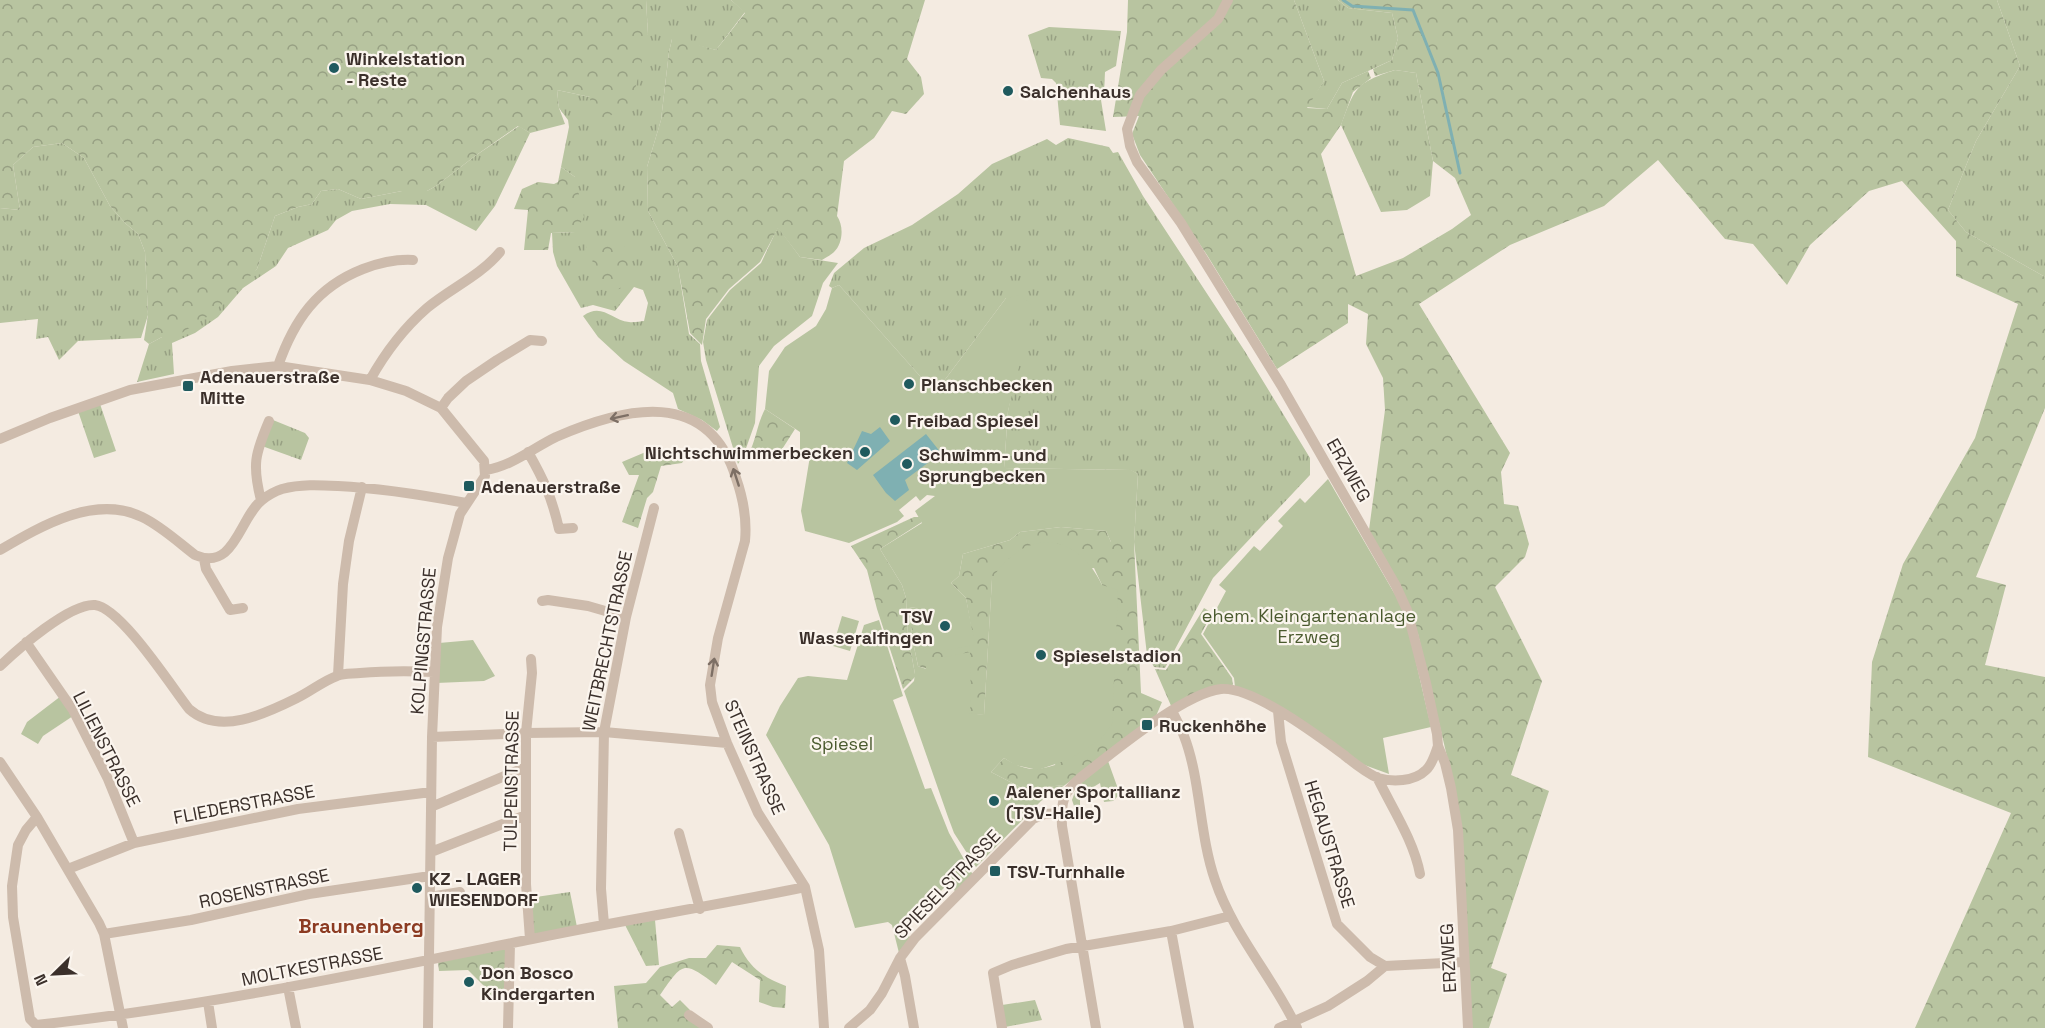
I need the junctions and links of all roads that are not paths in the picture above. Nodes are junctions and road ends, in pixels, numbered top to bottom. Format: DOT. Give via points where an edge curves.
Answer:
graph roads {
  1 [pos="1228,0"];
  2 [pos="500,252"];
  3 [pos="412,260"];
  4 [pos="542,341"];
  5 [pos="279,366"];
  6 [pos="370,380"];
  7 [pos="441,408"];
  8 [pos="270,421"];
  9 [pos="0,440"];
  10 [pos="528,452"];
  11 [pos="486,470"];
  12 [pos="362,487"];
  13 [pos="261,500"];
  14 [pos="466,503"];
  15 [pos="654,508"];
  16 [pos="573,528"];
  17 [pos="0,550"];
  18 [pos="204,559"];
  19 [pos="542,601"];
  20 [pos="243,608"];
  21 [pos="626,617"];
  22 [pos="26,642"];
  23 [pos="531,659"];
  24 [pos="0,666"];
  25 [pos="434,672"];
  26 [pos="338,675"];
  27 [pos="1172,711"];
  28 [pos="1278,711"];
  29 [pos="604,732"];
  30 [pos="526,733"];
  31 [pos="432,737"];
  32 [pos="727,743"];
  33 [pos="1438,746"];
  34 [pos="0,762"];
  35 [pos="526,767"];
  36 [pos="1377,777"];
  37 [pos="431,792"];
  38 [pos="431,807"];
  39 [pos="1062,813"];
  40 [pos="526,815"];
  41 [pos="37,817"];
  42 [pos="679,833"];
  43 [pos="134,843"];
  44 [pos="430,852"];
  45 [pos="68,869"];
  46 [pos="1420,874"];
  47 [pos="430,876"];
  48 [pos="805,887"];
  49 [pos="460,892"];
  50 [pos="430,897"];
  51 [pos="700,909"];
  52 [pos="1230,916"];
  53 [pos="604,924"];
  54 [pos="1172,931"];
  55 [pos="104,934"];
  56 [pos="530,939"];
  57 [pos="510,944"];
  58 [pos="1082,945"];
  59 [pos="900,958"];
  60 [pos="428,961"];
  61 [pos="1464,962"];
  62 [pos="1386,966"];
  63 [pos="288,987"];
  64 [pos="207,1002"];
  65 [pos="689,1015"];
  66 [pos="120,1016"];
  67 [pos="1295,1025"];
  68 [pos="123,1028"];
  69 [pos="212,1028"];
  70 [pos="296,1028"];
  71 [pos="428,1028"];
  72 [pos="508,1028"];
  73 [pos="708,1028"];
  74 [pos="824,1028"];
  75 [pos="849,1028"];
  76 [pos="914,1028"];
  77 [pos="1002,1028"];
  78 [pos="1096,1028"];
  79 [pos="1189,1028"];
  80 [pos="1279,1028"];
  81 [pos="1468,1028"];
  1 -- 33 [label="street, ERZWEG" via="1218,19 1161,70 1140,95 1127,129 1130,146 1281,385 1396,586 1407,610"];
  2 -- 6 [label="street" via="490,264 426,309 398,338"];
  3 -- 5 [label="street" via="372,266 346,276 322,292 286,344"];
  4 -- 7 [label="street" via="530,340 497,360 466,381"];
  5 -- 6 [label="street"];
  5 -- 9 [label="street" via="130,390"];
  6 -- 7 [label="street"];
  7 -- 11 [label="street" via="484,461"];
  8 -- 13 [label="street" via="255,465"];
  10 -- 11 [label="street" via="499,468"];
  10 -- 16 [label="street" via="547,486 559,529"];
  32 -- 10 [label="street, STEINSTRASSE, one-way" via="710,685 718,638 745,541 745,519 740,489 721,442 705,427 677,413 653,412 613,418 556,437"];
  11 -- 14 [label="street, KOLPINGSTRASSE"];
  12 -- 13 [label="street" via="306,485 281,489"];
  12 -- 14 [label="street"];
  12 -- 26 [label="street" via="343,584"];
  13 -- 18 [label="street" via="229,549 219,557"];
  14 -- 25 [label="street, KOLPINGSTRASSE" via="448,558"];
  15 -- 21 [label="street, WEITBRECHTSTRASSE"];
  17 -- 18 [label="street" via="56,522 100,508 121,509 142,517"];
  18 -- 20 [label="street" via="230,610"];
  19 -- 21 [label="street" via="588,606"];
  21 -- 29 [label="street, WEITBRECHTSTRASSE"];
  22 -- 24 [label="street"];
  22 -- 26 [label="street" via="84,606 96,605 110,611 189,709 210,722 261,714"];
  22 -- 43 [label="street, LILIENSTRASSE" via="87,736"];
  23 -- 30 [label="street, TULPENSTRASSE"];
  25 -- 26 [label="street" via="386,670"];
  25 -- 31 [label="street, KOLPINGSTRASSE"];
  27 -- 28 [label="street" via="1198,695 1222,689 1251,696"];
  27 -- 39 [label="street" via="1069,787"];
  27 -- 52 [label="street" via="1190,755 1207,852"];
  28 -- 36 [label="street"];
  28 -- 62 [label="street, HEGAUSTRASSE" via="1281,742 1337,924 1370,957"];
  29 -- 30 [label="street"];
  29 -- 32 [label="street"];
  29 -- 53 [label="street, WEITBRECHTSTRASSE"];
  30 -- 31 [label="street"];
  30 -- 35 [label="street, TULPENSTRASSE"];
  31 -- 37 [label="street, KOLPINGSTRASSE"];
  32 -- 48 [label="street, STEINSTRASSE" via="758,813"];
  33 -- 36 [label="street" via="1425,771 1408,779"];
  33 -- 61 [label="street, ERZWEG" via="1458,830"];
  34 -- 41 [label="street"];
  35 -- 38 [label="street"];
  35 -- 40 [label="street, TULPENSTRASSE"];
  36 -- 46 [label="street"];
  37 -- 38 [label="street, KOLPINGSTRASSE"];
  37 -- 43 [label="street, FLIEDERSTRASSE" via="298,809"];
  38 -- 44 [label="street, KOLPINGSTRASSE"];
  39 -- 58 [label="street"];
  39 -- 59 [label="street, SPIESELSTRASSE" via="1033,819"];
  40 -- 44 [label="street"];
  40 -- 56 [label="street, TULPENSTRASSE"];
  41 -- 45 [label="street"];
  41 -- 66 [label="street, MOLTKESTRASSE" via="18,845 12,886 12,917 30,1019 36,1025"];
  42 -- 51 [label="street"];
  43 -- 45 [label="street, FLIEDERSTRASSE"];
  44 -- 47 [label="street, KOLPINGSTRASSE"];
  45 -- 55 [label="street"];
  47 -- 50 [label="street, KOLPINGSTRASSE"];
  47 -- 55 [label="street, ROSENSTRASSE" via="309,894"];
  48 -- 51 [label="street, MOLTKESTRASSE"];
  48 -- 74 [label="street, STEINSTRASSE" via="819,950"];
  49 -- 50 [label="street"];
  50 -- 60 [label="street, KOLPINGSTRASSE"];
  51 -- 53 [label="street, MOLTKESTRASSE"];
  52 -- 54 [label="street"];
  52 -- 67 [label="street"];
  53 -- 56 [label="street, MOLTKESTRASSE"];
  54 -- 58 [label="street"];
  54 -- 79 [label="street"];
  55 -- 66 [label="street"];
  56 -- 57 [label="street, MOLTKESTRASSE"];
  57 -- 60 [label="street, MOLTKESTRASSE"];
  57 -- 72 [label="street"];
  58 -- 77 [label="street" via="993,973"];
  58 -- 78 [label="street"];
  59 -- 75 [label="street, SPIESELSTRASSE" via="870,1010"];
  59 -- 76 [label="street"];
  60 -- 63 [label="street, MOLTKESTRASSE"];
  60 -- 71 [label="street, KOLPINGSTRASSE"];
  61 -- 62 [label="street"];
  61 -- 81 [label="street, ERZWEG"];
  62 -- 67 [label="street"];
  63 -- 64 [label="street, MOLTKESTRASSE"];
  63 -- 70 [label="street"];
  64 -- 66 [label="street, MOLTKESTRASSE"];
  64 -- 69 [label="street"];
  65 -- 73 [label="street"];
  66 -- 68 [label="street"];
  67 -- 80 [label="street"];
}
